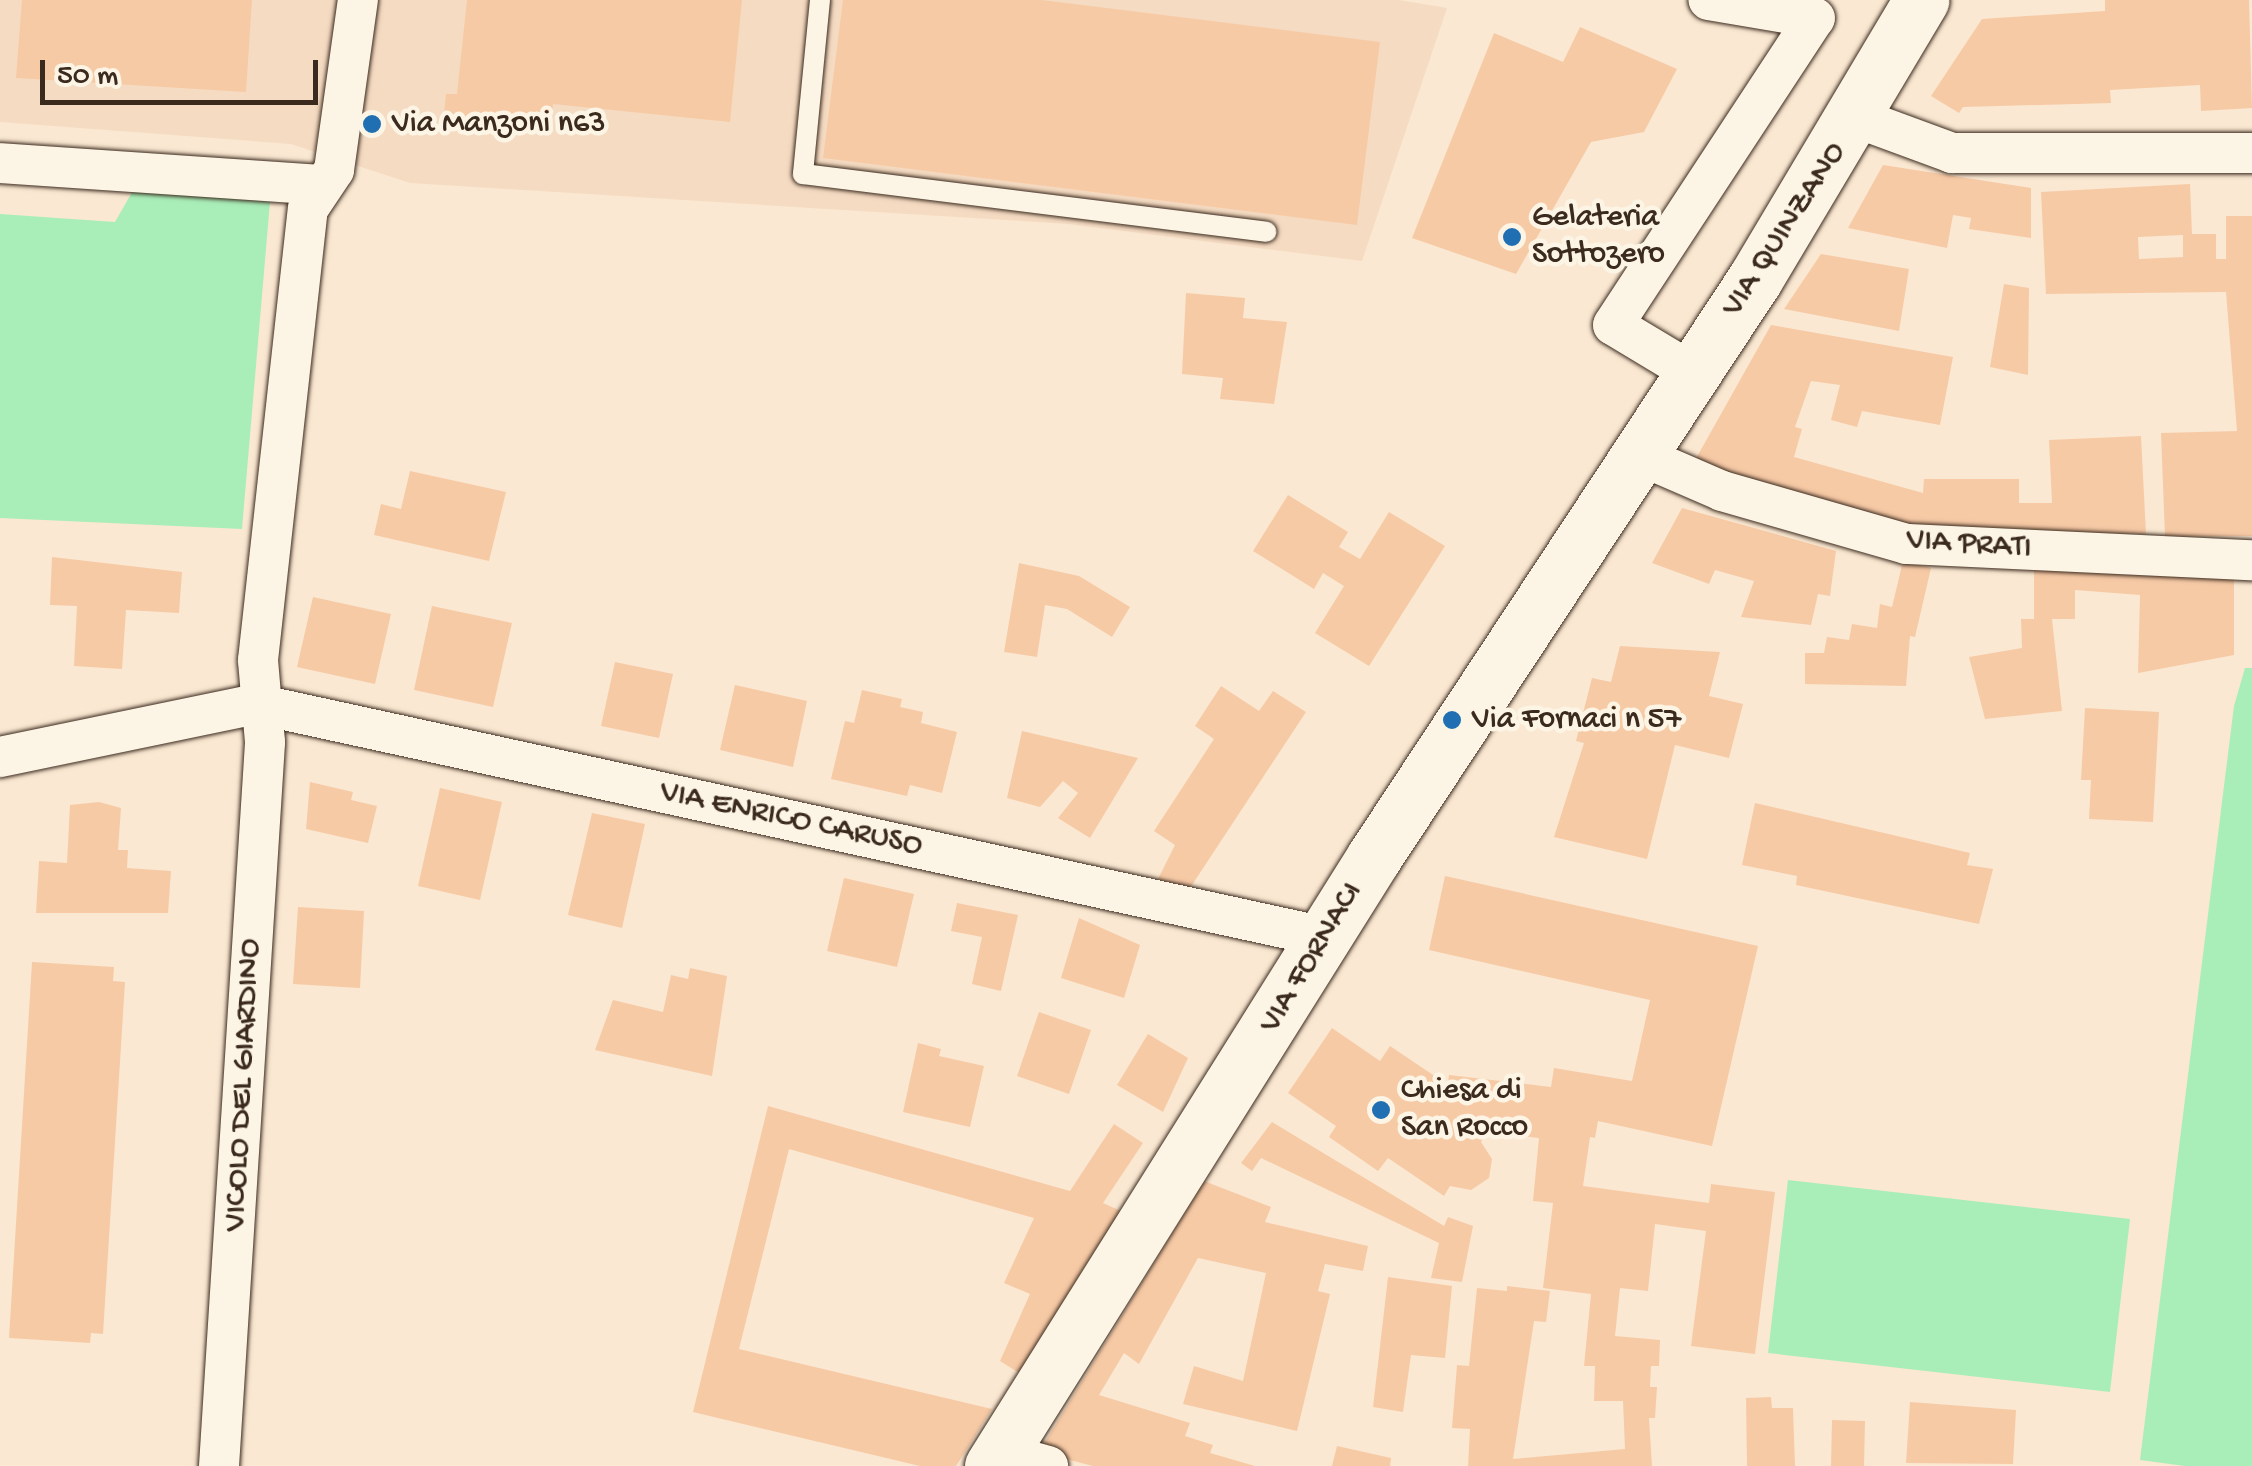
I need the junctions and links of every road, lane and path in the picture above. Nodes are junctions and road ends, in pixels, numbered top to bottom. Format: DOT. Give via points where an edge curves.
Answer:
graph roads {
  1 [pos="358,0"];
  2 [pos="820,0"];
  3 [pos="1709,0"];
  4 [pos="1921,0"];
  5 [pos="1857,118"];
  6 [pos="2252,154"];
  7 [pos="0,163"];
  8 [pos="320,185"];
  9 [pos="1266,232"];
  10 [pos="1693,374"];
  11 [pos="1639,455"];
  12 [pos="2252,560"];
  13 [pos="258,704"];
  14 [pos="0,757"];
  15 [pos="1325,937"];
  16 [pos="1014,1462"];
  17 [pos="219,1466"];
  1 -- 8 [label="street, VICOLO DEL GIARDINO" via="334,170"];
  2 -- 9 [label="lane" via="802,174"];
  3 -- 10 [label="street" via="1815,18 1613,325"];
  4 -- 5 [label="street, VIA QUINZANO"];
  5 -- 6 [label="street" via="1952,153"];
  5 -- 10 [label="street, VIA QUINZANO"];
  7 -- 8 [label="street"];
  8 -- 13 [label="street, VICOLO DEL GIARDINO" via="308,209"];
  10 -- 11 [label="street, VIA QUINZANO"];
  11 -- 12 [label="street, VIA PRATI" via="1722,490 1908,544"];
  11 -- 15 [label="street, VIA FORNACI"];
  13 -- 14 [label="street"];
  13 -- 15 [label="street, VIA ENRICO CARUSO"];
  13 -- 17 [label="street, VICOLO DEL GIARDINO" via="265,742"];
  15 -- 16 [label="street, VIA FORNACI"];
}
